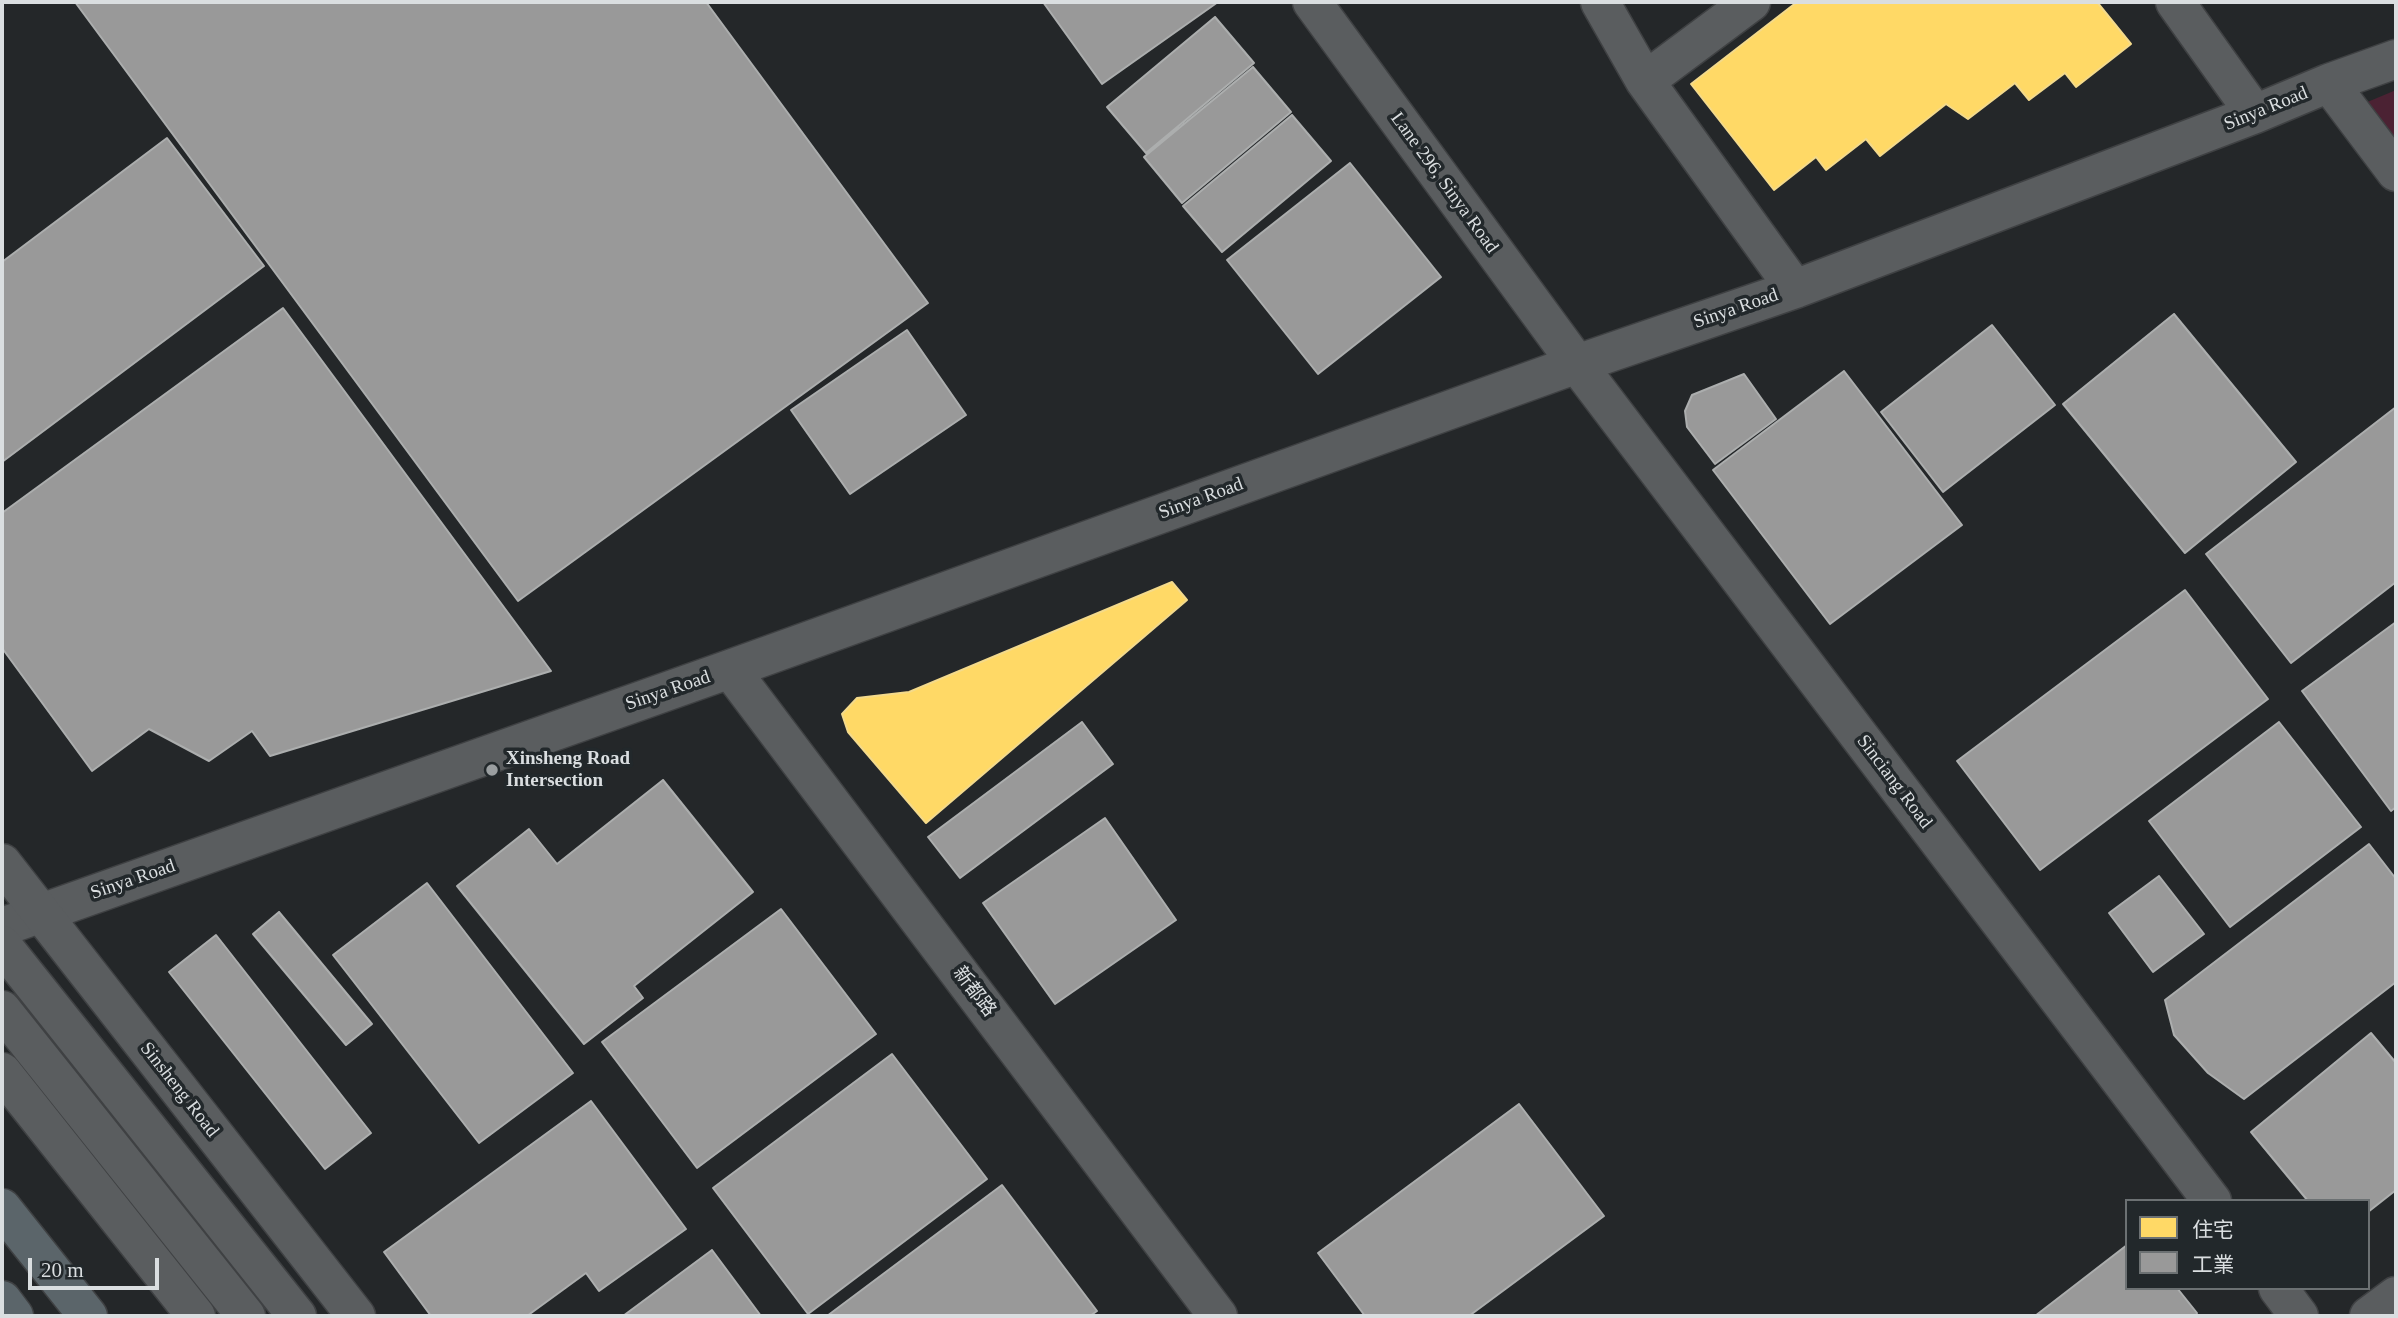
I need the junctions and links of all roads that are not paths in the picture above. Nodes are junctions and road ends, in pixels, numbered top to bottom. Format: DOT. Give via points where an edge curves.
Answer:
graph roads {
  1 [pos="1312,2"];
  2 [pos="1600,2"];
  3 [pos="1751,2"];
  4 [pos="2175,2"];
  5 [pos="2396,59"];
  6 [pos="1645,80"];
  7 [pos="2329,83"];
  8 [pos="2255,114"];
  9 [pos="2396,173"];
  10 [pos="1795,289"];
  11 [pos="1577,364"];
  12 [pos="730,669"];
  13 [pos="2,863"];
  14 [pos="40,912"];
  15 [pos="2,927"];
  16 [pos="2,945"];
  17 [pos="2,1010"];
  18 [pos="2,1072"];
  19 [pos="2210,1199"];
  20 [pos="2,1208"];
  21 [pos="2280,1290"];
  22 [pos="2396,1296"];
  23 [pos="2,1300"];
  24 [pos="15,1316"];
  25 [pos="88,1316"];
  26 [pos="196,1316"];
  27 [pos="246,1316"];
  28 [pos="297,1316"];
  29 [pos="356,1316"];
  30 [pos="1218,1316"];
  31 [pos="2300,1316"];
  32 [pos="2369,1316"];
  1 -- 11 [label="street, Lane 296, Sinya Road"];
  2 -- 6 [label="street"];
  3 -- 6 [label="street"];
  4 -- 8 [label="street"];
  5 -- 7 [label="street, Sinya Road"];
  6 -- 10 [label="street"];
  7 -- 8 [label="street, Sinya Road"];
  7 -- 9 [label="street"];
  8 -- 10 [label="street, Sinya Road"];
  10 -- 11 [label="street, Sinya Road"];
  11 -- 12 [label="street, Sinya Road"];
  11 -- 19 [label="street, Sinciang Road"];
  12 -- 14 [label="street, Sinya Road"];
  12 -- 30 [label="street, 新都路"];
  13 -- 14 [label="street, Sinsheng Road"];
  14 -- 15 [label="street, Sinya Road"];
  14 -- 29 [label="street, Sinsheng Road"];
  16 -- 28 [label="street"];
  17 -- 27 [label="street"];
  18 -- 26 [label="street"];
  20 -- 25 [label="highway"];
  21 -- 31 [label="street"];
  22 -- 32 [label="street"];
  23 -- 24 [label="highway"];
}
